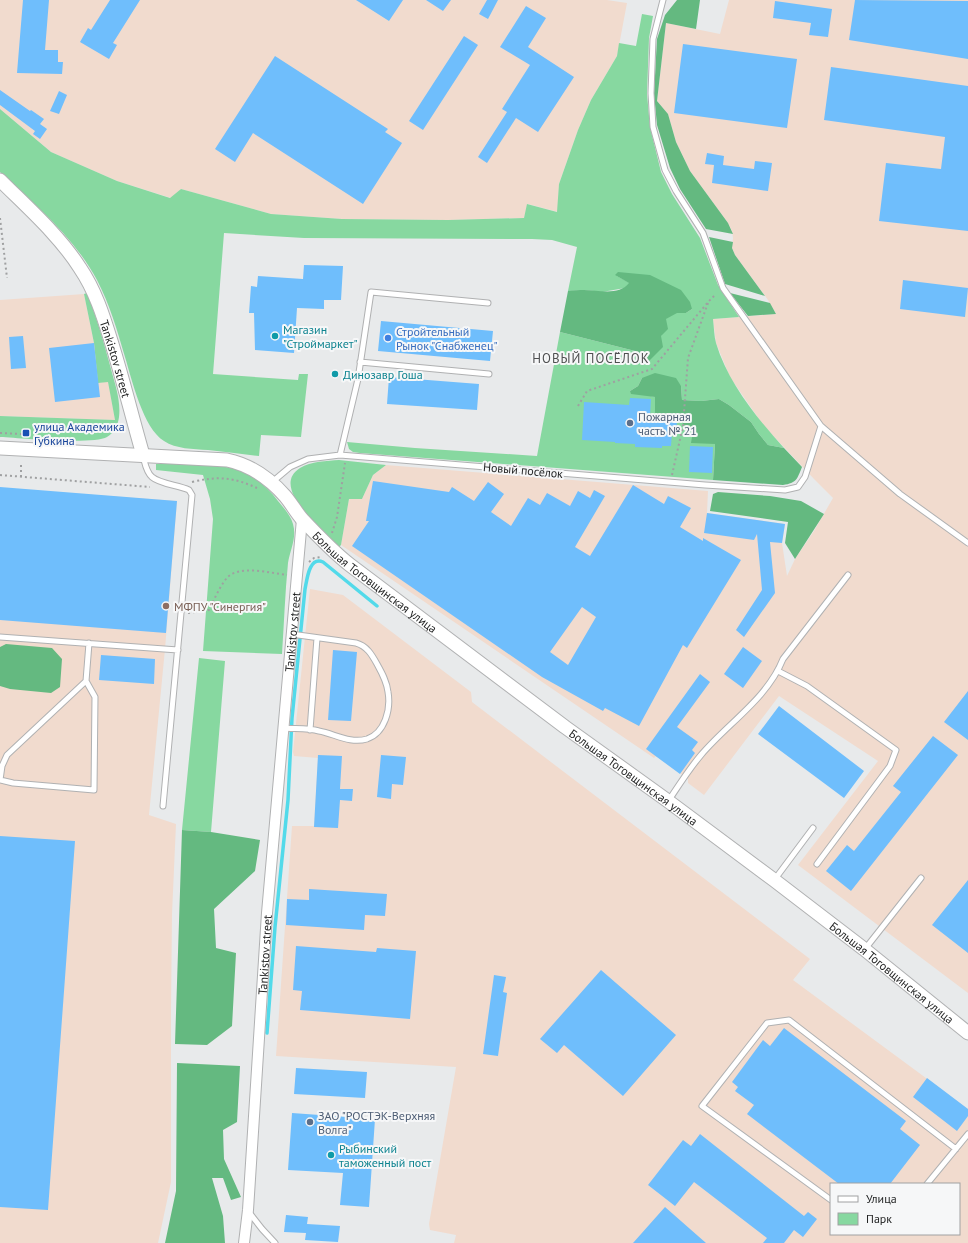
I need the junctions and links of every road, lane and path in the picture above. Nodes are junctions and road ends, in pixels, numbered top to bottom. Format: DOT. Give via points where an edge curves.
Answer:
graph roads {
  1 [pos="663,0"];
  2 [pos="0,180"];
  3 [pos="0,218"];
  4 [pos="0,253"];
  5 [pos="4,253"];
  6 [pos="7,278"];
  7 [pos="723,288"];
  8 [pos="709,301"];
  9 [pos="488,302"];
  10 [pos="360,362"];
  11 [pos="489,374"];
  12 [pos="578,406"];
  13 [pos="821,426"];
  14 [pos="0,448"];
  15 [pos="143,455"];
  16 [pos="343,455"];
  17 [pos="0,475"];
  18 [pos="670,482"];
  19 [pos="177,486"];
  20 [pos="154,487"];
  21 [pos="267,487"];
  22 [pos="302,519"];
  23 [pos="968,543"];
  24 [pos="333,552"];
  25 [pos="848,575"];
  26 [pos="297,576"];
  27 [pos="181,614"];
  28 [pos="291,634"];
  29 [pos="0,637"];
  30 [pos="317,638"];
  31 [pos="89,643"];
  32 [pos="178,650"];
  33 [pos="778,671"];
  34 [pos="86,681"];
  35 [pos="283,728"];
  36 [pos="310,730"];
  37 [pos="0,780"];
  38 [pos="668,801"];
  39 [pos="163,806"];
  40 [pos="813,828"];
  41 [pos="818,864"];
  42 [pos="921,878"];
  43 [pos="774,880"];
  44 [pos="864,950"];
  45 [pos="968,1033"];
  46 [pos="968,1134"];
  47 [pos="956,1149"];
  48 [pos="928,1183"];
  49 [pos="830,1199"];
  50 [pos="248,1210"];
  51 [pos="244,1243"];
  52 [pos="275,1243"];
  1 -- 7 [label="lane" via="653,39 651,93 654,127 665,170 703,233"];
  2 -- 15 [label="street, Tankistov street" via="55,235 89,283 103,316"];
  3 -- 5 [label="path"];
  4 -- 5 [label="path"];
  5 -- 6 [label="path"];
  7 -- 8 [label="path"];
  7 -- 13 [label="lane"];
  8 -- 12 [label="path" via="652,369 587,391"];
  8 -- 18 [label="path" via="688,358 683,426"];
  9 -- 10 [label="lane" via="371,292"];
  10 -- 11 [label="lane"];
  10 -- 16 [label="lane"];
  13 -- 18 [label="lane, Новый посёлок" via="805,477 798,487 785,490"];
  13 -- 23 [label="lane" via="900,494"];
  14 -- 15 [label="street"];
  15 -- 19 [label="lane" via="152,477"];
  15 -- 21 [label="street" via="240,463 254,469"];
  16 -- 18 [label="lane, Новый посёлок"];
  16 -- 21 [label="lane, Новый посёлок" via="308,459 290,467"];
  16 -- 24 [label="path" via="337,517 332,535 336,546"];
  17 -- 20 [label="path"];
  19 -- 21 [label="path" via="217,477"];
  19 -- 27 [label="lane" via="188,490 192,495"];
  21 -- 22 [label="street" via="286,497"];
  22 -- 24 [label="street, Большая Тоговщинская улица"];
  22 -- 26 [label="street, Tankistov street"];
  24 -- 26 [label="path" via="328,561 322,557 314,558 305,565 304,577"];
  24 -- 38 [label="street, Большая Тоговщинская улица" via="565,727"];
  25 -- 33 [label="lane" via="782,659"];
  26 -- 27 [label="path" via="239,571 226,578 209,610"];
  26 -- 28 [label="street, Tankistov street"];
  27 -- 32 [label="lane"];
  28 -- 30 [label="lane"];
  28 -- 35 [label="street, Tankistov street"];
  29 -- 31 [label="lane"];
  30 -- 36 [label="lane"];
  30 -- 36 [label="lane" via="356,643 366,647 384,676 389,706 381,728 366,739 347,739"];
  31 -- 32 [label="lane"];
  31 -- 34 [label="lane"];
  32 -- 39 [label="lane"];
  33 -- 38 [label="lane" via="757,698 701,755"];
  33 -- 41 [label="lane" via="807,686 896,750 890,766"];
  34 -- 37 [label="lane" via="7,755"];
  34 -- 37 [label="lane" via="95,697 94,790"];
  35 -- 36 [label="lane"];
  35 -- 50 [label="street, Tankistov street" via="267,913"];
  38 -- 43 [label="street, Большая Тоговщинская улица"];
  40 -- 43 [label="lane"];
  42 -- 44 [label="lane"];
  43 -- 44 [label="street, Большая Тоговщинская улица"];
  44 -- 45 [label="street, Большая Тоговщинская улица"];
  46 -- 47 [label="lane"];
  47 -- 48 [label="lane"];
  47 -- 49 [label="lane" via="789,1020 767,1023 702,1106"];
  50 -- 51 [label="street, Tankistov street"];
  50 -- 52 [label="lane"];
}
